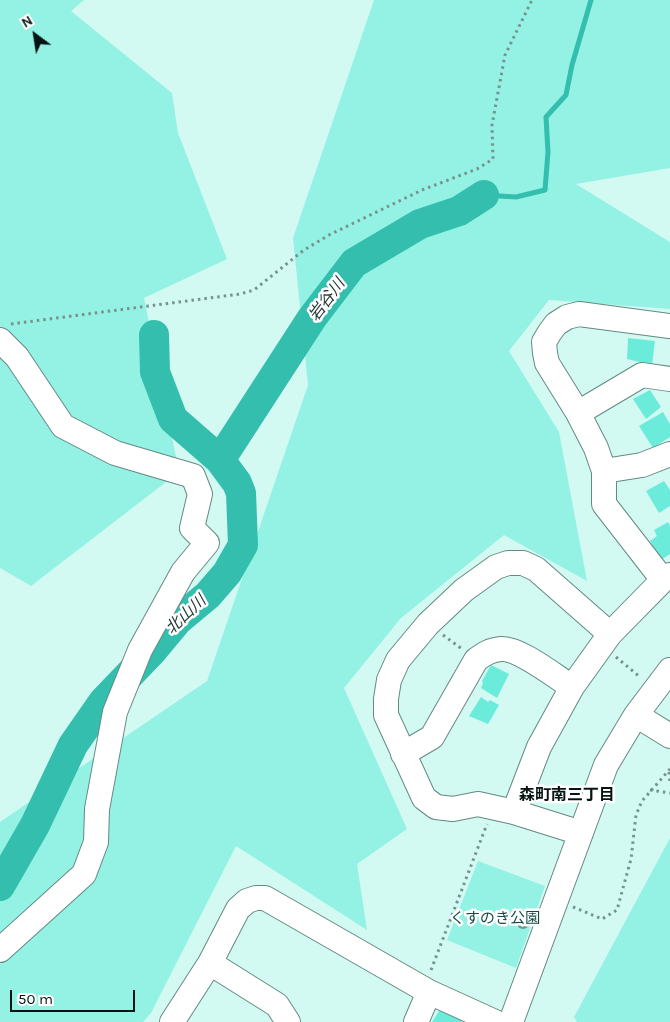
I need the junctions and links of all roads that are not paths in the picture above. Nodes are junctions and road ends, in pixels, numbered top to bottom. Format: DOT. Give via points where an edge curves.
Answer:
graph roads {
  1 [pos="670,326"];
  2 [pos="2,332"];
  3 [pos="670,379"];
  4 [pos="578,413"];
  5 [pos="670,454"];
  6 [pos="604,470"];
  7 [pos="666,578"];
  8 [pos="606,640"];
  9 [pos="670,670"];
  10 [pos="572,687"];
  11 [pos="636,716"];
  12 [pos="670,736"];
  13 [pos="403,754"];
  14 [pos="504,810"];
  15 [pos="581,833"];
  16 [pos="0,950"];
  17 [pos="210,963"];
  18 [pos="429,992"];
  19 [pos="172,1022"];
  20 [pos="288,1022"];
  21 [pos="416,1022"];
  22 [pos="495,1022"];
  23 [pos="511,1022"];
  1 -- 4 [label="street" via="580,314 556,324 544,342 547,364"];
  2 -- 16 [label="street" via="63,426 114,453 193,476 200,494 192,528 207,543 183,572 140,650 115,712 97,809 96,842 84,874"];
  3 -- 4 [label="street" via="642,375"];
  4 -- 6 [label="street"];
  5 -- 6 [label="street" via="642,465"];
  6 -- 7 [label="street" via="604,504"];
  7 -- 8 [label="street"];
  8 -- 10 [label="street"];
  8 -- 13 [label="street" via="536,569 523,563 496,567 464,590 428,624 398,660 388,680 386,715"];
  9 -- 11 [label="street"];
  10 -- 13 [label="street" via="518,652 503,648 488,651 476,660 432,737"];
  10 -- 14 [label="street"];
  11 -- 12 [label="street"];
  11 -- 15 [label="street" via="606,765"];
  13 -- 14 [label="street" via="424,798 436,807 453,809 478,804"];
  14 -- 15 [label="street"];
  15 -- 23 [label="street"];
  17 -- 18 [label="street" via="238,909 247,901 265,898"];
  17 -- 19 [label="street"];
  17 -- 20 [label="street" via="277,1004"];
  18 -- 21 [label="street"];
  18 -- 22 [label="street"];
}
